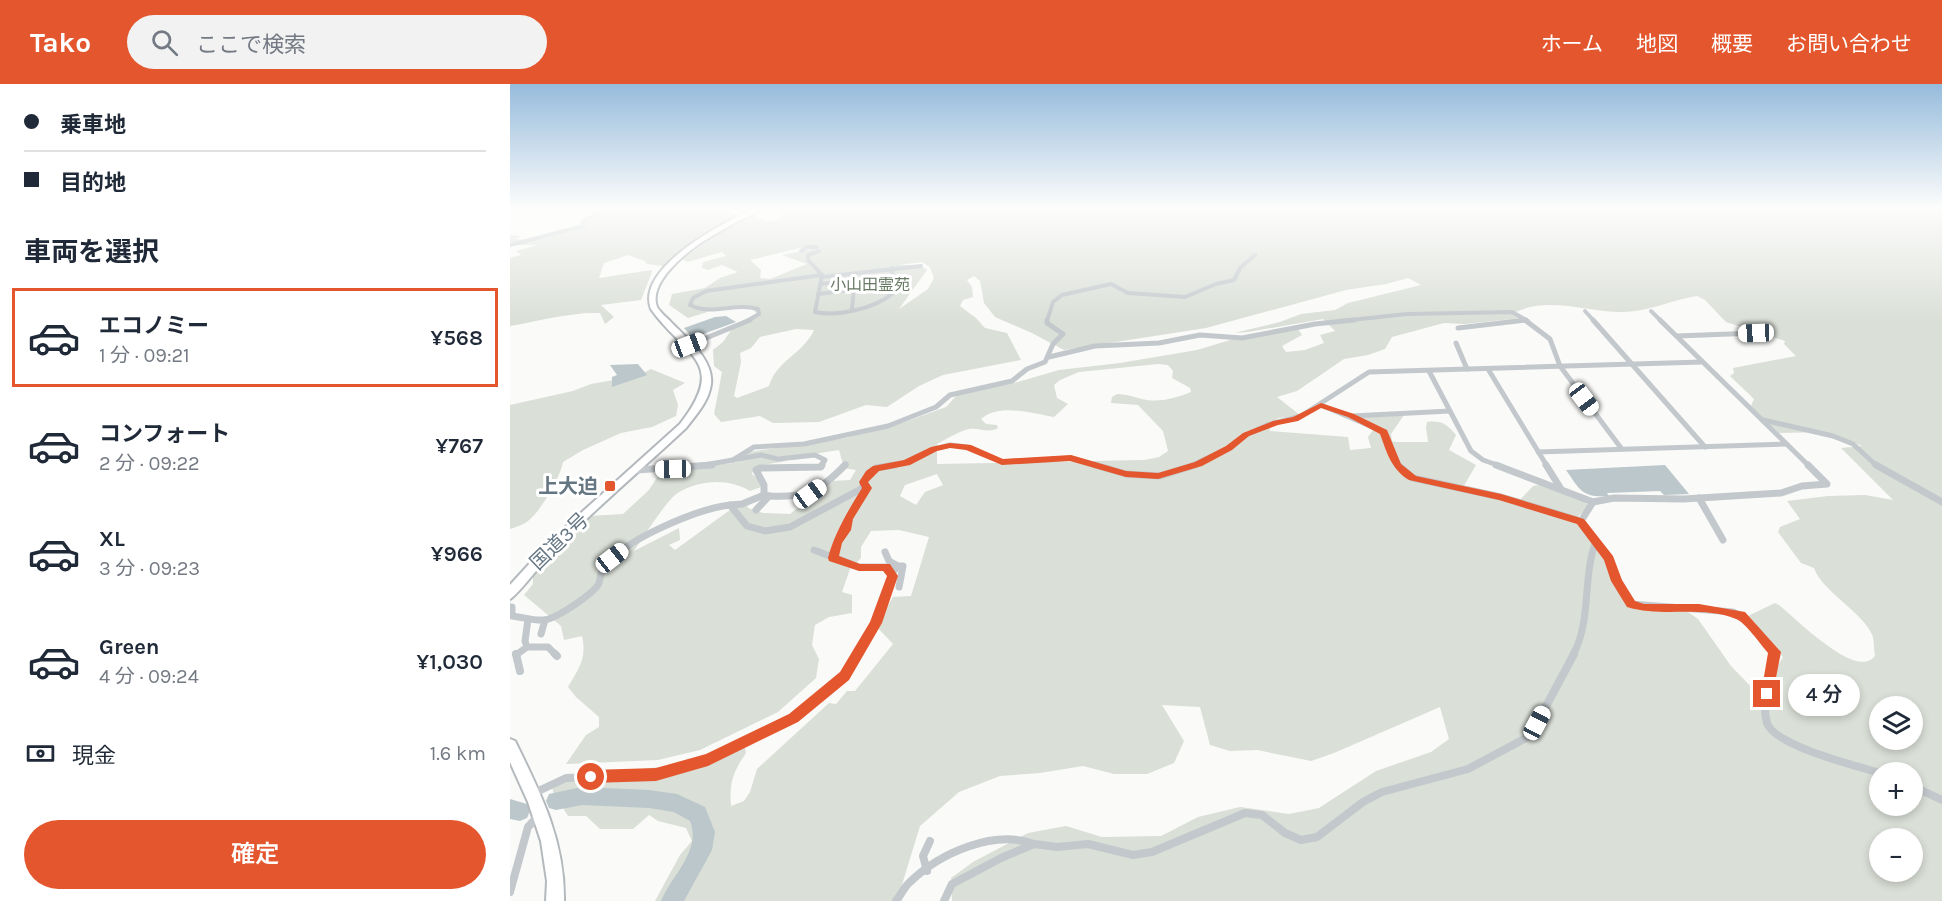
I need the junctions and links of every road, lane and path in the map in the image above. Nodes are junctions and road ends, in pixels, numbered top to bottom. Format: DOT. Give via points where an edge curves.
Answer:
graph roads {
  1 [pos="694,247"];
  2 [pos="807,247"];
  3 [pos="808,247"];
  4 [pos="795,249"];
  5 [pos="801,251"];
  6 [pos="808,255"];
  7 [pos="1255,255"];
  8 [pos="921,266"];
  9 [pos="892,268"];
  10 [pos="858,272"];
  11 [pos="822,276"];
  12 [pos="891,276"];
  13 [pos="855,280"];
  14 [pos="820,284"];
  15 [pos="891,285"];
  16 [pos="853,290"];
  17 [pos="818,294"];
  18 [pos="852,309"];
  19 [pos="1585,311"];
  20 [pos="1651,311"];
  21 [pos="1526,320"];
  22 [pos="1458,328"];
  23 [pos="1756,333"];
  24 [pos="1677,336"];
  25 [pos="1456,343"];
  26 [pos="689,345"];
  27 [pos="1049,357"];
  28 [pos="1702,362"];
  29 [pos="1632,364"];
  30 [pos="1560,366"];
  31 [pos="1467,369"];
  32 [pos="1488,369"];
  33 [pos="1429,370"];
  34 [pos="1321,405"];
  35 [pos="1450,411"];
  36 [pos="1351,416"];
  37 [pos="1762,420"];
  38 [pos="1786,444"];
  39 [pos="1705,447"];
  40 [pos="1621,448"];
  41 [pos="1538,452"];
  42 [pos="790,458"];
  43 [pos="733,460"];
  44 [pos="846,464"];
  45 [pos="760,468"];
  46 [pos="636,470"];
  47 [pos="1554,477"];
  48 [pos="864,482"];
  49 [pos="1542,482"];
  50 [pos="1562,489"];
  51 [pos="767,496"];
  52 [pos="1700,498"];
  53 [pos="1593,502"];
  54 [pos="1942,502"];
  55 [pos="730,505"];
  56 [pos="756,510"];
  57 [pos="1581,521"];
  58 [pos="1723,540"];
  59 [pos="1596,542"];
  60 [pos="814,550"];
  61 [pos="885,552"];
  62 [pos="833,558"];
  63 [pos="895,570"];
  64 [pos="898,587"];
  65 [pos="510,594"];
  66 [pos="510,613"];
  67 [pos="528,619"];
  68 [pos="545,620"];
  69 [pos="541,634"];
  70 [pos="527,647"];
  71 [pos="557,656"];
  72 [pos="520,671"];
  73 [pos="510,747"];
  74 [pos="1869,769"];
  75 [pos="1923,791"];
  76 [pos="532,794"];
  77 [pos="1942,800"];
  78 [pos="540,813"];
  79 [pos="930,841"];
  80 [pos="1034,844"];
  81 [pos="927,871"];
  82 [pos="510,892"];
  83 [pos="555,901"];
  84 [pos="896,901"];
  85 [pos="944,901"];
  1 -- 26 [label="highway, 国道3号" via="666,269 655,285 652,301 655,310"];
  2 -- 5 [label="street"];
  3 -- 6 [label="street" via="818,249"];
  4 -- 5 [label="street"];
  5 -- 6 [label="street"];
  6 -- 11 [label="street"];
  7 -- 27 [label="street" via="1234,280 1185,297 1128,293 1111,284 1062,295 1053,302 1047,320 1063,334 1053,344"];
  8 -- 9 [label="street"];
  9 -- 10 [label="street"];
  9 -- 12 [label="street"];
  10 -- 11 [label="street"];
  10 -- 13 [label="street"];
  11 -- 14 [label="street"];
  11 -- 26 [label="street" via="723,287 699,294 690,302 693,308 745,305 760,311 746,322"];
  12 -- 13 [label="street"];
  12 -- 15 [label="street"];
  13 -- 14 [label="street"];
  13 -- 16 [label="street"];
  14 -- 17 [label="street"];
  15 -- 16 [label="street"];
  15 -- 18 [label="street" via="890,296 875,305"];
  16 -- 17 [label="street"];
  16 -- 18 [label="street"];
  17 -- 18 [label="street" via="816,313"];
  19 -- 29 [label="street"];
  20 -- 24 [label="street"];
  21 -- 22 [label="street"];
  21 -- 27 [label="street" via="1507,312 1407,314 1315,324 1242,338 1200,335 1095,346"];
  21 -- 30 [label="street" via="1550,339"];
  23 -- 24 [label="street"];
  24 -- 28 [label="street"];
  25 -- 31 [label="street"];
  26 -- 46 [label="highway, 国道3号" via="707,371 703,398 684,426"];
  27 -- 43 [label="street" via="1012,381 950,394 928,411 899,422 845,437 754,447"];
  28 -- 29 [label="street"];
  28 -- 37 [label="street"];
  29 -- 30 [label="street"];
  29 -- 39 [label="street"];
  30 -- 32 [label="street"];
  30 -- 40 [label="street"];
  31 -- 32 [label="street"];
  31 -- 33 [label="street"];
  32 -- 41 [label="street"];
  33 -- 34 [label="street" via="1370,372"];
  33 -- 35 [label="street"];
  34 -- 36 [label="street"];
  34 -- 48 [label="street" via="1295,419 1276,422 1246,435 1198,464 1158,476 1126,474 1071,458 1002,462 968,447 950,445 906,463 876,468"];
  35 -- 36 [label="street"];
  35 -- 49 [label="street" via="1471,451 1483,460"];
  36 -- 57 [label="street" via="1384,432 1396,464 1413,478 1501,497"];
  37 -- 38 [label="street"];
  37 -- 54 [label="street" via="1853,444 1880,469"];
  38 -- 39 [label="street"];
  38 -- 52 [label="street" via="1827,484 1803,486 1781,494"];
  39 -- 40 [label="street"];
  40 -- 41 [label="street"];
  41 -- 47 [label="street"];
  42 -- 43 [label="street" via="761,455"];
  42 -- 45 [label="street" via="786,463"];
  42 -- 45 [label="street" via="814,455 825,460 814,467"];
  43 -- 46 [label="street" via="692,468"];
  44 -- 51 [label="street" via="810,494"];
  45 -- 51 [label="street" via="755,472"];
  46 -- 65 [label="highway, 国道3号" via="537,561"];
  47 -- 49 [label="street"];
  47 -- 50 [label="street"];
  48 -- 55 [label="street" via="861,489 777,530 747,526"];
  48 -- 62 [label="street" via="867,488 848,519"];
  49 -- 50 [label="street"];
  50 -- 53 [label="street"];
  51 -- 55 [label="street"];
  51 -- 56 [label="street"];
  52 -- 53 [label="street" via="1614,498"];
  52 -- 58 [label="street"];
  53 -- 57 [label="street"];
  55 -- 68 [label="street" via="715,507 641,536 603,568 594,588 560,614"];
  57 -- 59 [label="street"];
  59 -- 74 [label="street" via="1609,558 1631,604 1741,615 1774,652 1766,708 1771,730"];
  59 -- 80 [label="street" via="1590,557 1583,627 1576,650 1537,723 1526,738 1510,748 1468,770 1382,792 1317,837 1301,840 1262,815 1245,813 1152,852 1133,855 1088,844"];
  60 -- 62 [label="street"];
  61 -- 63 [label="street"];
  62 -- 63 [label="street" via="859,567"];
  63 -- 64 [label="street" via="903,566"];
  63 -- 76 [label="street" via="876,623 845,676 794,718 692,766 656,774 566,778"];
  66 -- 67 [label="street"];
  67 -- 68 [label="street"];
  67 -- 70 [label="street"];
  68 -- 69 [label="street"];
  70 -- 71 [label="street" via="548,647"];
  70 -- 72 [label="street" via="516,654"];
  73 -- 76 [label="highway"];
  75 -- 77 [label="street"];
  76 -- 78 [label="highway"];
  78 -- 82 [label="street" via="528,826"];
  78 -- 83 [label="highway" via="555,868"];
  79 -- 81 [label="street" via="922,854"];
  80 -- 81 [label="street" via="1024,838 1006,837 952,853"];
  80 -- 85 [label="street" via="952,884"];
  81 -- 84 [label="street" via="909,883"];
}
